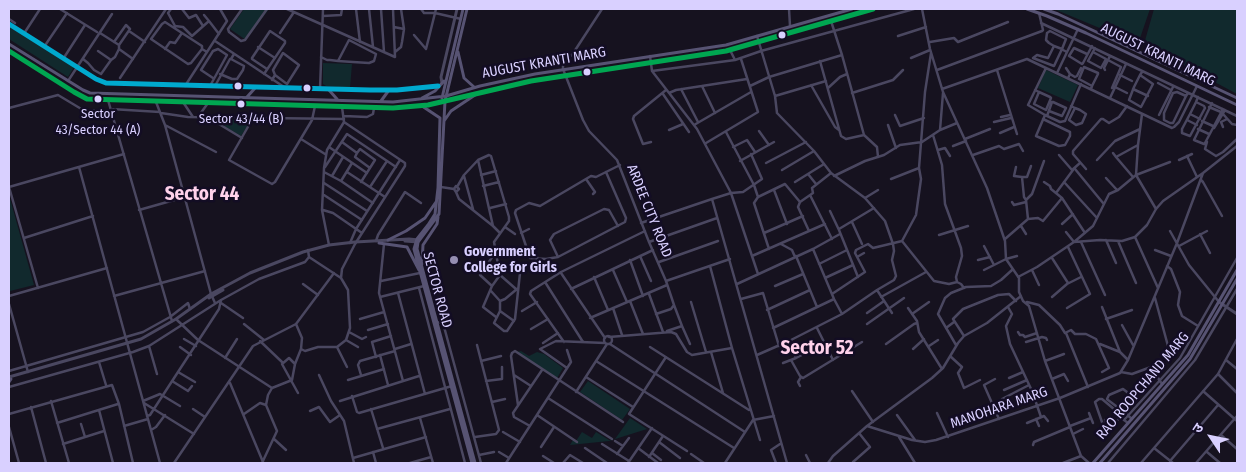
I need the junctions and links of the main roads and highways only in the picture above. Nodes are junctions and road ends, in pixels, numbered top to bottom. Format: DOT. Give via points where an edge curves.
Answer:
graph roads {
  1 [pos="463,9"];
  2 [pos="467,9"];
  3 [pos="852,9"];
  4 [pos="873,9"];
  5 [pos="1027,9"];
  6 [pos="1044,9"];
  7 [pos="9,44"];
  8 [pos="457,49"];
  9 [pos="9,51"];
  10 [pos="1141,53"];
  11 [pos="1139,59"];
  12 [pos="445,79"];
  13 [pos="256,87"];
  14 [pos="475,87"];
  15 [pos="1214,87"];
  16 [pos="328,89"];
  17 [pos="389,90"];
  18 [pos="480,92"];
  19 [pos="1226,92"];
  20 [pos="1211,93"];
  21 [pos="444,96"];
  22 [pos="226,97"];
  23 [pos="247,97"];
  24 [pos="1222,98"];
  25 [pos="1237,98"];
  26 [pos="419,99"];
  27 [pos="338,100"];
  28 [pos="381,102"];
  29 [pos="443,102"];
  30 [pos="226,103"];
  31 [pos="421,106"];
  32 [pos="1237,106"];
  33 [pos="443,124"];
  34 [pos="438,199"];
  35 [pos="438,217"];
  36 [pos="388,240"];
  37 [pos="418,241"];
  38 [pos="377,242"];
  39 [pos="422,266"];
  40 [pos="1237,270"];
  41 [pos="419,272"];
  42 [pos="1237,279"];
  43 [pos="425,286"];
  44 [pos="1221,303"];
  45 [pos="452,386"];
  46 [pos="473,463"];
  47 [pos="1093,463"];
  48 [pos="1100,463"];
  1 -- 12 [label="main road"];
  2 -- 8 [label="main road"];
  3 -- 14 [label="main road, AUGUST KRANTI MARG" via="713,48 563,69"];
  4 -- 18 [label="main road, AUGUST KRANTI MARG" via="730,50"];
  5 -- 11 [label="main road, AUGUST KRANTI MARG" via="1078,29"];
  6 -- 10 [label="main road, AUGUST KRANTI MARG"];
  7 -- 22 [label="main road, AUGUST KRANTI MARG" via="90,93"];
  8 -- 14 [label="main road" via="464,78"];
  8 -- 21 [label="main road"];
  9 -- 30 [label="main road, AUGUST KRANTI MARG" via="87,99"];
  10 -- 11 [label="main road"];
  10 -- 15 [label="main road, AUGUST KRANTI MARG"];
  11 -- 20 [label="main road, AUGUST KRANTI MARG"];
  12 -- 21 [label="main road"];
  12 -- 26 [label="main road" via="435,91"];
  13 -- 23 [label="main road"];
  14 -- 21 [label="main road, AUGUST KRANTI MARG"];
  15 -- 19 [label="main road, AUGUST KRANTI MARG"];
  15 -- 20 [label="main road"];
  16 -- 27 [label="main road"];
  17 -- 28 [label="main road"];
  18 -- 29 [label="main road, AUGUST KRANTI MARG"];
  18 -- 33 [label="main road" via="451,111"];
  19 -- 24 [label="main road"];
  19 -- 25 [label="main road, AUGUST KRANTI MARG"];
  20 -- 24 [label="main road, AUGUST KRANTI MARG"];
  21 -- 26 [label="main road, AUGUST KRANTI MARG"];
  21 -- 29 [label="main road"];
  22 -- 23 [label="main road, AUGUST KRANTI MARG"];
  22 -- 30 [label="main road"];
  23 -- 27 [label="main road, AUGUST KRANTI MARG"];
  24 -- 32 [label="main road, AUGUST KRANTI MARG"];
  26 -- 28 [label="main road, AUGUST KRANTI MARG"];
  27 -- 28 [label="main road, AUGUST KRANTI MARG"];
  29 -- 31 [label="main road, AUGUST KRANTI MARG"];
  29 -- 33 [label="main road"];
  30 -- 31 [label="main road, AUGUST KRANTI MARG" via="374,108"];
  31 -- 34 [label="main road, SECTOR ROAD" via="440,118"];
  33 -- 35 [label="main road"];
  34 -- 36 [label="main road" via="425,218"];
  34 -- 37 [label="main road, SECTOR ROAD" via="433,220"];
  35 -- 37 [label="main road, SECTOR ROAD"];
  35 -- 39 [label="main road" via="422,245"];
  37 -- 39 [label="main road, SECTOR ROAD"];
  37 -- 41 [label="main road, SECTOR ROAD" via="414,249"];
  38 -- 41 [label="main road" via="407,247"];
  39 -- 43 [label="main road, SECTOR ROAD"];
  40 -- 44 [label="main road, RAO ROOPCHAND MARG"];
  41 -- 43 [label="main road, SECTOR ROAD"];
  42 -- 44 [label="main road, RAO ROOPCHAND MARG"];
  43 -- 45 [label="main road, SECTOR ROAD"];
  43 -- 45 [label="main road, SECTOR ROAD"];
  44 -- 47 [label="main road, RAO ROOPCHAND MARG" via="1188,355"];
  44 -- 48 [label="main road, RAO ROOPCHAND MARG" via="1190,359"];
  45 -- 46 [label="main road, SECTOR ROAD"];
}
